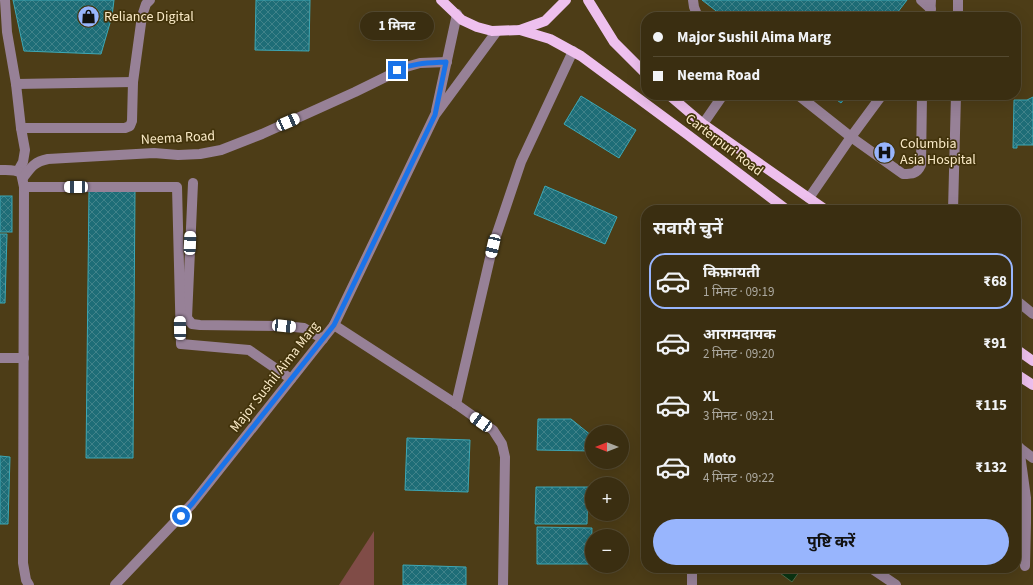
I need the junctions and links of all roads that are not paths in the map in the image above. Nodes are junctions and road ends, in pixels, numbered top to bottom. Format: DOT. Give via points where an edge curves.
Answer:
graph roads {
  1 [pos="5,0"];
  2 [pos="150,0"];
  3 [pos="441,0"];
  4 [pos="566,0"];
  5 [pos="588,0"];
  6 [pos="693,0"];
  7 [pos="921,0"];
  8 [pos="958,0"];
  9 [pos="931,9"];
  10 [pos="696,12"];
  11 [pos="958,12"];
  12 [pos="457,14"];
  13 [pos="520,30"];
  14 [pos="497,31"];
  15 [pos="573,51"];
  16 [pos="446,62"];
  17 [pos="641,69"];
  18 [pos="133,82"];
  19 [pos="16,84"];
  20 [pos="674,100"];
  21 [pos="720,100"];
  22 [pos="804,100"];
  23 [pos="878,100"];
  24 [pos="922,100"];
  25 [pos="956,100"];
  26 [pos="435,115"];
  27 [pos="703,124"];
  28 [pos="21,128"];
  29 [pos="850,137"];
  30 [pos="0,170"];
  31 [pos="22,179"];
  32 [pos="193,183"];
  33 [pos="809,198"];
  34 [pos="780,205"];
  35 [pos="819,205"];
  36 [pos="953,205"];
  37 [pos="1021,304"];
  38 [pos="1033,314"];
  39 [pos="334,325"];
  40 [pos="323,339"];
  41 [pos="1021,353"];
  42 [pos="0,358"];
  43 [pos="24,358"];
  44 [pos="1033,361"];
  45 [pos="1021,377"];
  46 [pos="291,379"];
  47 [pos="1033,385"];
  48 [pos="456,404"];
  49 [pos="1021,449"];
  50 [pos="1033,458"];
  51 [pos="1021,469"];
  52 [pos="1025,566"];
  53 [pos="692,573"];
  54 [pos="878,573"];
  55 [pos="29,585"];
  56 [pos="115,585"];
  57 [pos="503,585"];
  58 [pos="692,585"];
  59 [pos="896,585"];
  1 -- 19 [label="street" via="6,32"];
  2 -- 18 [label="street" via="142,16"];
  3 -- 12 [label="main road"];
  4 -- 13 [label="main road" via="545,20"];
  5 -- 17 [label="main road" via="614,42"];
  6 -- 10 [label="street"];
  7 -- 9 [label="street"];
  8 -- 11 [label="street"];
  12 -- 14 [label="main road" via="462,20 477,27"];
  12 -- 16 [label="street, Major Sushil Aima Marg"];
  13 -- 14 [label="main road"];
  13 -- 15 [label="main road, Carterpuri Road" via="550,39"];
  14 -- 26 [label="street, Major Sushil Aima Marg"];
  15 -- 34 [label="main road, Carterpuri Road"];
  15 -- 48 [label="street" via="521,162 495,238"];
  16 -- 26 [label="street, Major Sushil Aima Marg"];
  16 -- 31 [label="street, Neema Road" via="420,63 406,67 262,134 221,150 200,154 154,153 48,159 32,165"];
  18 -- 19 [label="street"];
  18 -- 28 [label="street" via="130,126"];
  19 -- 28 [label="street"];
  20 -- 27 [label="main road, Carterpuri Road"];
  21 -- 27 [label="street"];
  22 -- 29 [label="street"];
  23 -- 29 [label="street"];
  24 -- 29 [label="street" via="919,171 903,174"];
  25 -- 36 [label="street"];
  26 -- 39 [label="street, Major Sushil Aima Marg"];
  27 -- 33 [label="main road, Carterpuri Road"];
  28 -- 31 [label="street" via="25,150"];
  29 -- 33 [label="street"];
  30 -- 31 [label="street" via="13,170"];
  31 -- 43 [label="street"];
  31 -- 46 [label="street" via="177,187 181,344 249,350"];
  32 -- 40 [label="street" via="187,318 192,324 304,328"];
  33 -- 35 [label="main road, Carterpuri Road"];
  37 -- 38 [label="street"];
  39 -- 40 [label="street, Major Sushil Aima Marg"];
  39 -- 48 [label="street"];
  40 -- 46 [label="street, Major Sushil Aima Marg"];
  41 -- 44 [label="main road"];
  42 -- 43 [label="street"];
  43 -- 55 [label="street" via="23,563"];
  45 -- 47 [label="main road"];
  46 -- 56 [label="street, Major Sushil Aima Marg" via="192,504"];
  48 -- 57 [label="street" via="493,430 502,444"];
  49 -- 50 [label="street"];
  51 -- 52 [label="street" via="1026,498"];
  53 -- 58 [label="street"];
  54 -- 59 [label="street"];
}
